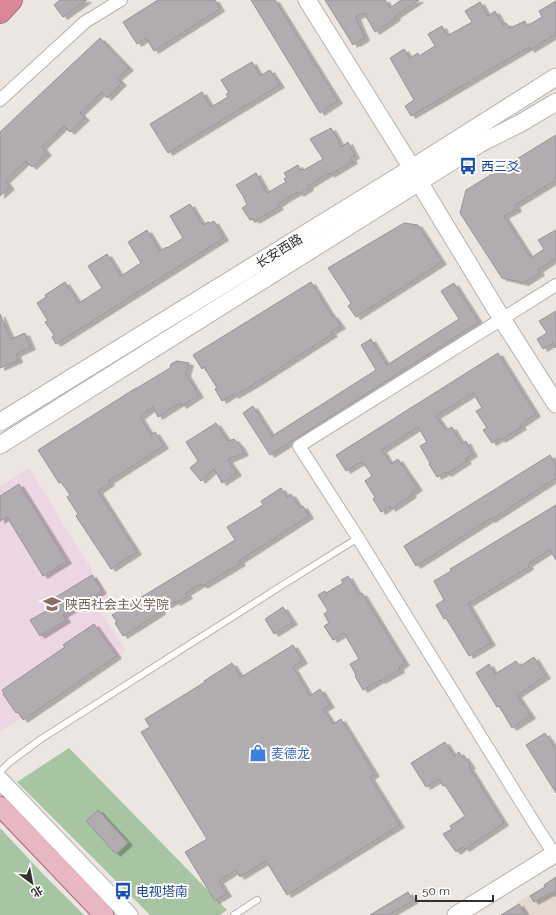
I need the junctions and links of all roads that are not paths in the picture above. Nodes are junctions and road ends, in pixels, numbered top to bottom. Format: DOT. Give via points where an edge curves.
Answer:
graph roads {
  1 [pos="11,0"];
  2 [pos="121,0"];
  3 [pos="307,0"];
  4 [pos="0,12"];
  5 [pos="556,77"];
  6 [pos="0,100"];
  7 [pos="556,102"];
  8 [pos="416,175"];
  9 [pos="556,285"];
  10 [pos="502,319"];
  11 [pos="556,404"];
  12 [pos="0,422"];
  13 [pos="0,445"];
  14 [pos="358,538"];
  15 [pos="0,772"];
  16 [pos="0,780"];
  17 [pos="0,806"];
  18 [pos="555,858"];
  19 [pos="257,900"];
  20 [pos="104,915"];
  21 [pos="129,915"];
  22 [pos="234,915"];
  23 [pos="456,915"];
  24 [pos="477,915"];
  1 -- 4 [label="highway"];
  2 -- 6 [label="street" via="85,22"];
  3 -- 8 [label="main road"];
  5 -- 8 [label="main road, 长安西路"];
  7 -- 8 [label="main road, 长安西路" via="519,124"];
  8 -- 10 [label="main road"];
  8 -- 12 [label="main road, 长安西路"];
  8 -- 13 [label="main road, 长安西路"];
  9 -- 10 [label="street"];
  10 -- 11 [label="main road"];
  10 -- 14 [label="street" via="299,446"];
  14 -- 15 [label="lane" via="41,739"];
  14 -- 18 [label="street"];
  16 -- 21 [label="main road"];
  17 -- 20 [label="main road"];
  18 -- 23 [label="main road"];
  18 -- 24 [label="main road"];
  19 -- 22 [label="lane"];
}
